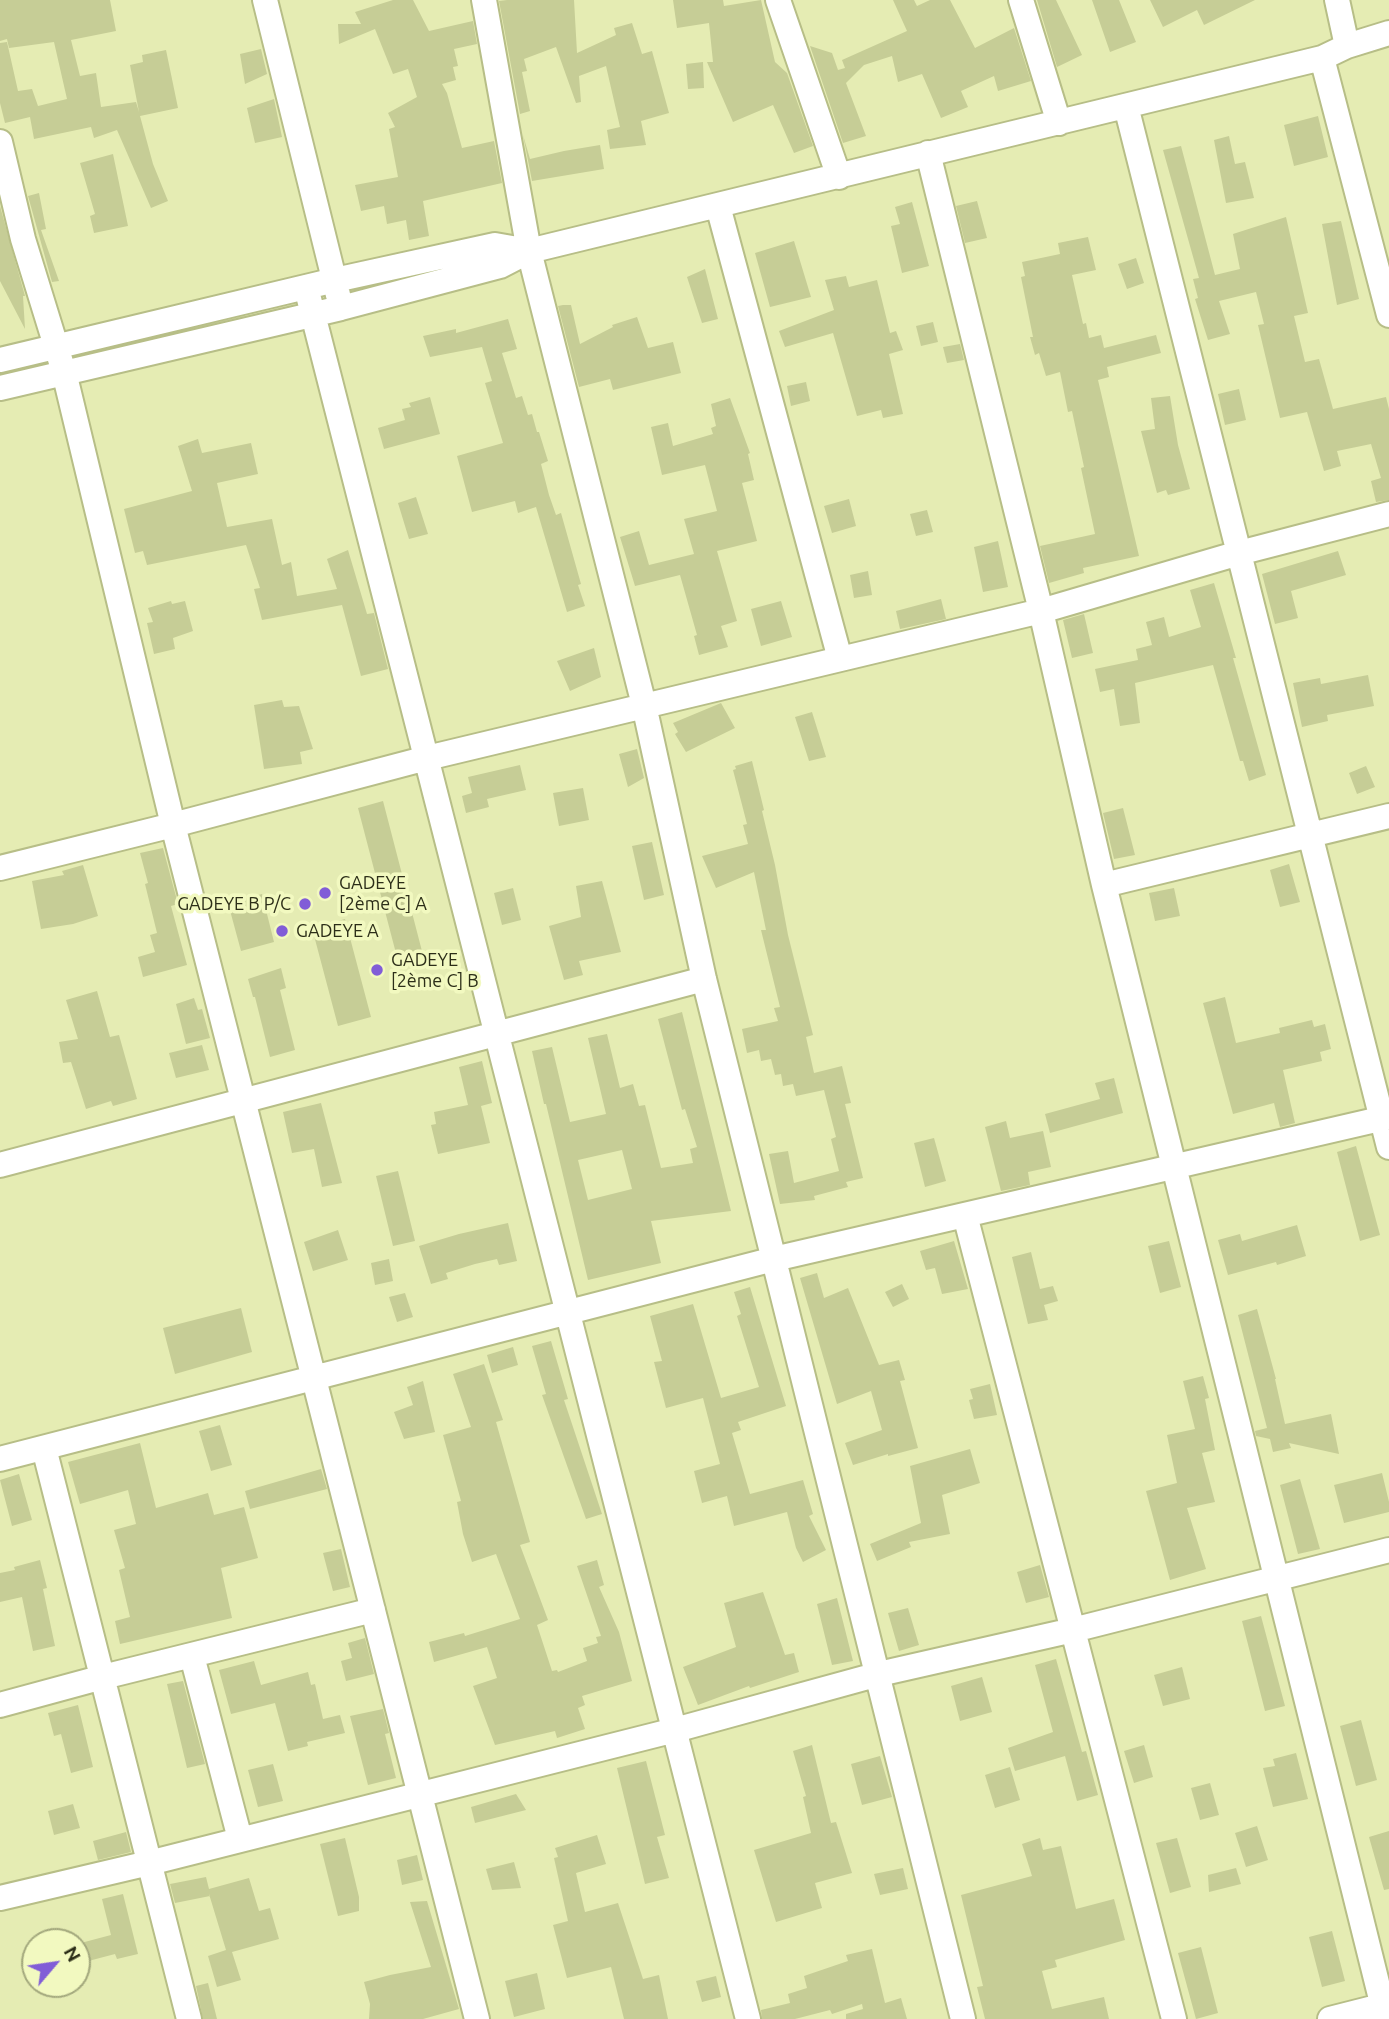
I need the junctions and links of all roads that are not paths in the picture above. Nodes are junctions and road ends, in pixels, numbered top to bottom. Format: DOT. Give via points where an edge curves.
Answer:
graph roads {
  1 [pos="265,0"];
  2 [pos="484,0"];
  3 [pos="778,0"];
  4 [pos="1021,0"];
  5 [pos="1337,0"];
  6 [pos="1389,33"];
  7 [pos="1347,46"];
  8 [pos="1322,58"];
  9 [pos="1126,106"];
  10 [pos="1059,122"];
  11 [pos="0,142"];
  12 [pos="928,153"];
  13 [pos="839,177"];
  14 [pos="718,206"];
  15 [pos="529,251"];
  16 [pos="335,280"];
  17 [pos="306,287"];
  18 [pos="341,307"];
  19 [pos="312,315"];
  20 [pos="1389,315"];
  21 [pos="56,347"];
  22 [pos="0,360"];
  23 [pos="64,373"];
  24 [pos="0,388"];
  25 [pos="1389,514"];
  26 [pos="1239,553"];
  27 [pos="1041,611"];
  28 [pos="840,659"];
  29 [pos="644,705"];
  30 [pos="427,758"];
  31 [pos="1389,816"];
  32 [pos="173,825"];
  33 [pos="1310,835"];
  34 [pos="0,868"];
  35 [pos="1104,885"];
  36 [pos="704,979"];
  37 [pos="498,1034"];
  38 [pos="244,1101"];
  39 [pos="1385,1118"];
  40 [pos="1389,1147"];
  41 [pos="0,1165"];
  42 [pos="1174,1167"];
  43 [pos="965,1215"];
  44 [pos="774,1259"];
  45 [pos="569,1314"];
  46 [pos="315,1379"];
  47 [pos="44,1448"];
  48 [pos="0,1459"];
  49 [pos="1389,1550"];
  50 [pos="1276,1578"];
  51 [pos="373,1610"];
  52 [pos="1073,1630"];
  53 [pos="192,1656"];
  54 [pos="878,1674"];
  55 [pos="103,1677"];
  56 [pos="0,1705"];
  57 [pos="675,1730"];
  58 [pos="420,1794"];
  59 [pos="240,1839"];
  60 [pos="149,1863"];
  61 [pos="0,1898"];
  62 [pos="1386,2010"];
  63 [pos="189,2019"];
  64 [pos="477,2019"];
  65 [pos="748,2019"];
  66 [pos="963,2019"];
  67 [pos="1174,2019"];
  68 [pos="1330,2019"];
  1 -- 16 [label="street"];
  2 -- 15 [label="street"];
  3 -- 13 [label="street"];
  4 -- 10 [label="street"];
  5 -- 7 [label="street"];
  6 -- 7 [label="street"];
  7 -- 8 [label="street"];
  8 -- 9 [label="street"];
  8 -- 20 [label="street"];
  9 -- 10 [label="street"];
  9 -- 26 [label="street"];
  10 -- 12 [label="street"];
  11 -- 21 [label="street"];
  12 -- 13 [label="street"];
  12 -- 27 [label="street"];
  13 -- 14 [label="street"];
  14 -- 15 [label="street"];
  14 -- 28 [label="street"];
  15 -- 16 [label="street" via="495,245"];
  15 -- 18 [label="street" via="500,266"];
  15 -- 29 [label="street"];
  16 -- 17 [label="street"];
  16 -- 18 [label="street"];
  17 -- 19 [label="street"];
  17 -- 21 [label="street"];
  18 -- 19 [label="street"];
  19 -- 23 [label="street"];
  19 -- 30 [label="street"];
  21 -- 22 [label="street"];
  21 -- 23 [label="street"];
  23 -- 24 [label="street"];
  23 -- 32 [label="street"];
  25 -- 26 [label="street"];
  26 -- 27 [label="street"];
  26 -- 33 [label="street"];
  27 -- 28 [label="street"];
  27 -- 35 [label="street"];
  28 -- 29 [label="street"];
  29 -- 30 [label="street"];
  29 -- 36 [label="street"];
  30 -- 32 [label="street"];
  30 -- 37 [label="street"];
  31 -- 33 [label="street"];
  32 -- 34 [label="street"];
  32 -- 38 [label="street"];
  33 -- 35 [label="street"];
  33 -- 39 [label="street"];
  35 -- 42 [label="street"];
  36 -- 37 [label="street"];
  36 -- 44 [label="street"];
  37 -- 38 [label="street"];
  37 -- 45 [label="street"];
  38 -- 41 [label="street"];
  38 -- 46 [label="street"];
  39 -- 40 [label="street"];
  39 -- 42 [label="street"];
  42 -- 43 [label="street"];
  42 -- 50 [label="street"];
  43 -- 44 [label="street"];
  43 -- 52 [label="street"];
  44 -- 45 [label="street"];
  44 -- 54 [label="street"];
  45 -- 46 [label="street"];
  45 -- 57 [label="street"];
  46 -- 47 [label="street"];
  46 -- 51 [label="street"];
  47 -- 48 [label="street"];
  47 -- 55 [label="street"];
  49 -- 50 [label="street"];
  50 -- 52 [label="street"];
  50 -- 62 [label="street"];
  51 -- 53 [label="street"];
  51 -- 58 [label="street"];
  52 -- 54 [label="street"];
  52 -- 67 [label="street"];
  53 -- 55 [label="street"];
  53 -- 59 [label="street"];
  54 -- 57 [label="street"];
  54 -- 66 [label="street"];
  55 -- 56 [label="street"];
  55 -- 60 [label="street"];
  57 -- 58 [label="street"];
  57 -- 65 [label="street"];
  58 -- 59 [label="street"];
  58 -- 64 [label="street"];
  59 -- 60 [label="street"];
  60 -- 61 [label="street"];
  60 -- 63 [label="street"];
  62 -- 68 [label="street"];
}
